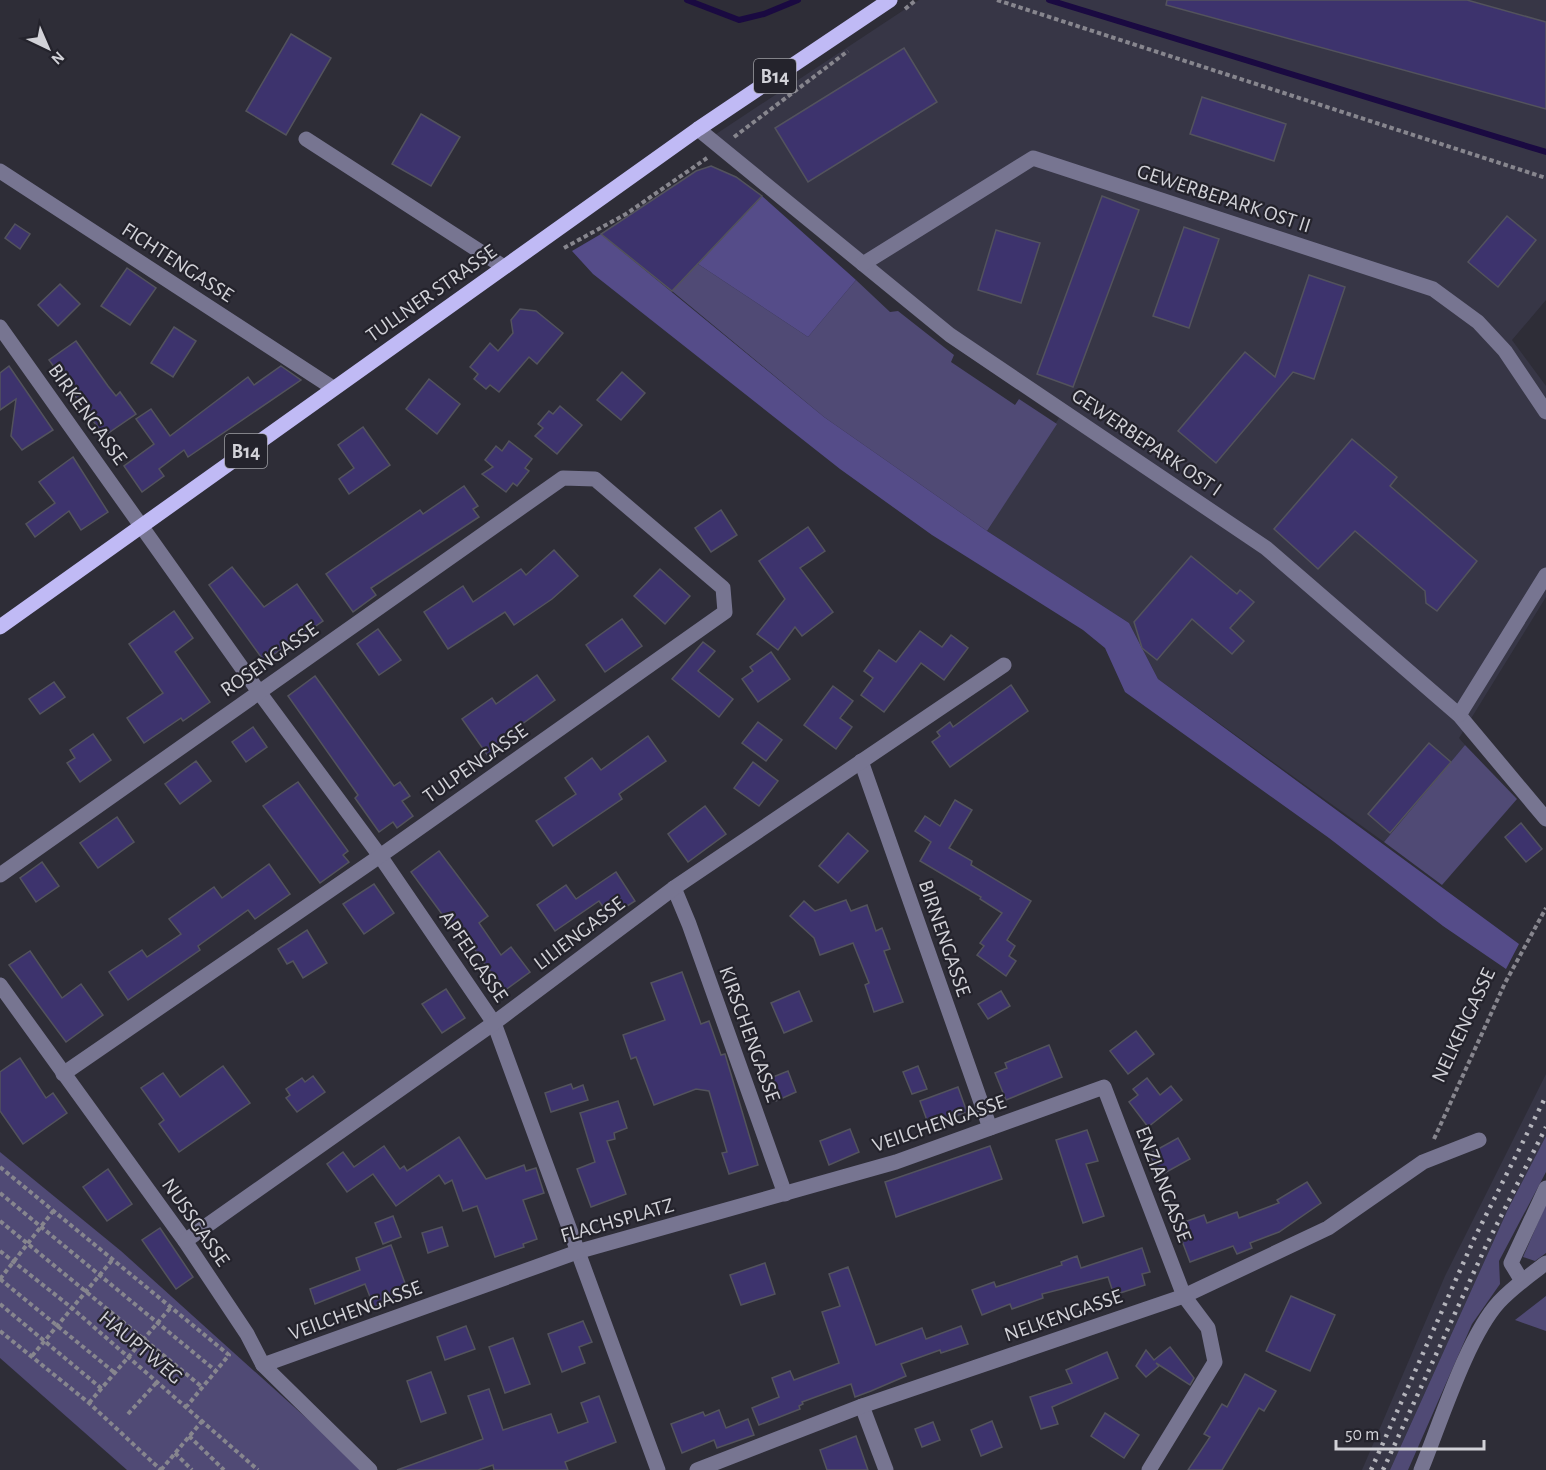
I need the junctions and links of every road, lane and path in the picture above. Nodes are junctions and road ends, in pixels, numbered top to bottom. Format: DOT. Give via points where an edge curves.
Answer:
graph roads {
  1 [pos="890,0"];
  2 [pos="997,0"];
  3 [pos="698,129"];
  4 [pos="306,139"];
  5 [pos="0,171"];
  6 [pos="1546,178"];
  7 [pos="863,264"];
  8 [pos="504,267"];
  9 [pos="0,327"];
  10 [pos="333,388"];
  11 [pos="1546,411"];
  12 [pos="563,478"];
  13 [pos="142,526"];
  14 [pos="1546,575"];
  15 [pos="0,627"];
  16 [pos="1004,665"];
  17 [pos="259,692"];
  18 [pos="1459,715"];
  19 [pos="861,761"];
  20 [pos="1546,819"];
  21 [pos="380,856"];
  22 [pos="0,875"];
  23 [pos="674,888"];
  24 [pos="1546,908"];
  25 [pos="0,985"];
  26 [pos="494,1023"];
  27 [pos="63,1074"];
  28 [pos="1104,1087"];
  29 [pos="990,1128"];
  30 [pos="1479,1140"];
  31 [pos="1423,1162"];
  32 [pos="0,1167"];
  33 [pos="1546,1188"];
  34 [pos="0,1193"];
  35 [pos="785,1194"];
  36 [pos="54,1210"];
  37 [pos="0,1221"];
  38 [pos="42,1226"];
  39 [pos="185,1241"];
  40 [pos="28,1243"];
  41 [pos="0,1251"];
  42 [pos="580,1251"];
  43 [pos="113,1259"];
  44 [pos="13,1262"];
  45 [pos="1546,1263"];
  46 [pos="100,1274"];
  47 [pos="0,1279"];
  48 [pos="1522,1281"];
  49 [pos="87,1290"];
  50 [pos="462,1294"];
  51 [pos="1184,1296"];
  52 [pos="0,1304"];
  53 [pos="172,1306"];
  54 [pos="72,1308"];
  55 [pos="158,1323"];
  56 [pos="58,1325"];
  57 [pos="0,1331"];
  58 [pos="145,1338"];
  59 [pos="45,1341"];
  60 [pos="32,1356"];
  61 [pos="130,1357"];
  62 [pos="263,1365"];
  63 [pos="216,1371"];
  64 [pos="115,1373"];
  65 [pos="158,1381"];
  66 [pos="202,1387"];
  67 [pos="102,1389"];
  68 [pos="89,1403"];
  69 [pos="187,1406"];
  70 [pos="862,1406"];
  71 [pos="128,1414"];
  72 [pos="203,1419"];
  73 [pos="189,1436"];
  74 [pos="175,1453"];
  75 [pos="161,1470"];
  76 [pos="192,1470"];
  77 [pos="224,1470"];
  78 [pos="258,1470"];
  79 [pos="370,1470"];
  80 [pos="658,1470"];
  81 [pos="697,1470"];
  82 [pos="886,1470"];
  83 [pos="1149,1470"];
  84 [pos="1421,1470"];
  1 -- 3 [label="main road, TULLNER STRASSE / B14"];
  2 -- 6 [label="path"];
  3 -- 7 [label="street, GEWERBEPARK OST I"];
  3 -- 8 [label="main road, TULLNER STRASSE / B14"];
  4 -- 8 [label="street"];
  5 -- 10 [label="street, FICHTENGASSE"];
  7 -- 11 [label="street, GEWERBEPARK OST II" via="1033,158 1433,289 1478,322 1505,351"];
  7 -- 18 [label="street, GEWERBEPARK OST I" via="950,335 1266,548"];
  8 -- 10 [label="main road, TULLNER STRASSE / B14"];
  9 -- 13 [label="street, BIRKENGASSE"];
  10 -- 13 [label="main road, TULLNER STRASSE / B14"];
  12 -- 17 [label="street, ROSENGASSE"];
  12 -- 21 [label="street, TULPENGASSE" via="595,479 723,588 725,612"];
  13 -- 15 [label="main road, TULLNER STRASSE / B14"];
  13 -- 17 [label="street, APFELGASSE"];
  14 -- 18 [label="street"];
  16 -- 19 [label="street, LILIENGASSE"];
  17 -- 21 [label="street, APFELGASSE"];
  17 -- 22 [label="street, ROSENGASSE"];
  18 -- 20 [label="street, GEWERBEPARK OST I"];
  19 -- 23 [label="street, LILIENGASSE"];
  19 -- 29 [label="street, BIRNENGASSE"];
  21 -- 26 [label="street, APFELGASSE"];
  21 -- 27 [label="street, TULPENGASSE"];
  23 -- 26 [label="street, LILIENGASSE"];
  23 -- 35 [label="street, KIRSCHENGASSE"];
  24 -- 31 [label="path, NELKENGASSE" via="1505,983"];
  25 -- 27 [label="street, NUSSGASSE"];
  26 -- 39 [label="street, LILIENGASSE"];
  26 -- 42 [label="street, APFELGASSE"];
  27 -- 39 [label="street, NUSSGASSE"];
  28 -- 29 [label="street, VEILCHENGASSE"];
  28 -- 51 [label="street, ENZIANGASSE"];
  29 -- 35 [label="street, VEILCHENGASSE" via="896,1162"];
  30 -- 31 [label="street, NELKENGASSE"];
  31 -- 51 [label="street, NELKENGASSE" via="1328,1228"];
  32 -- 36 [label="path"];
  33 -- 48 [label="street" via="1511,1263"];
  34 -- 38 [label="path"];
  35 -- 42 [label="street, FLACHSPLATZ"];
  36 -- 38 [label="path"];
  36 -- 43 [label="path"];
  37 -- 40 [label="path"];
  38 -- 40 [label="path"];
  38 -- 46 [label="path"];
  39 -- 62 [label="street, NUSSGASSE"];
  40 -- 44 [label="path"];
  40 -- 49 [label="path"];
  41 -- 44 [label="path, HAUPTWEG"];
  42 -- 50 [label="street, FLACHSPLATZ"];
  42 -- 80 [label="street, APFELGASSE"];
  43 -- 46 [label="path"];
  43 -- 53 [label="path"];
  44 -- 47 [label="path"];
  44 -- 54 [label="path, HAUPTWEG"];
  45 -- 48 [label="street"];
  46 -- 49 [label="path"];
  46 -- 55 [label="path"];
  47 -- 56 [label="path"];
  48 -- 84 [label="street" via="1498,1303 1481,1328"];
  49 -- 54 [label="path"];
  49 -- 58 [label="path"];
  50 -- 62 [label="street, VEILCHENGASSE"];
  51 -- 70 [label="street, NELKENGASSE"];
  51 -- 83 [label="street, ENZIANGASSE" via="1208,1328 1215,1362"];
  52 -- 59 [label="path"];
  53 -- 55 [label="path"];
  53 -- 63 [label="path" via="229,1355"];
  54 -- 56 [label="path"];
  54 -- 61 [label="path, HAUPTWEG"];
  55 -- 58 [label="path"];
  55 -- 63 [label="path"];
  56 -- 59 [label="path"];
  56 -- 64 [label="path"];
  57 -- 60 [label="path"];
  58 -- 61 [label="path"];
  58 -- 66 [label="path"];
  59 -- 60 [label="path"];
  59 -- 67 [label="path"];
  60 -- 68 [label="path"];
  61 -- 64 [label="path"];
  61 -- 65 [label="path, HAUPTWEG"];
  62 -- 79 [label="street, NUSSGASSE"];
  63 -- 66 [label="path"];
  64 -- 67 [label="path"];
  65 -- 69 [label="path, HAUPTWEG"];
  65 -- 71 [label="path"];
  66 -- 69 [label="path"];
  67 -- 68 [label="path"];
  68 -- 75 [label="path"];
  69 -- 72 [label="path, HAUPTWEG"];
  70 -- 81 [label="street, NELKENGASSE"];
  70 -- 82 [label="street"];
  72 -- 73 [label="path"];
  72 -- 78 [label="path, HAUPTWEG"];
  73 -- 74 [label="path"];
  73 -- 77 [label="path"];
  74 -- 75 [label="path"];
  74 -- 76 [label="path"];
}
